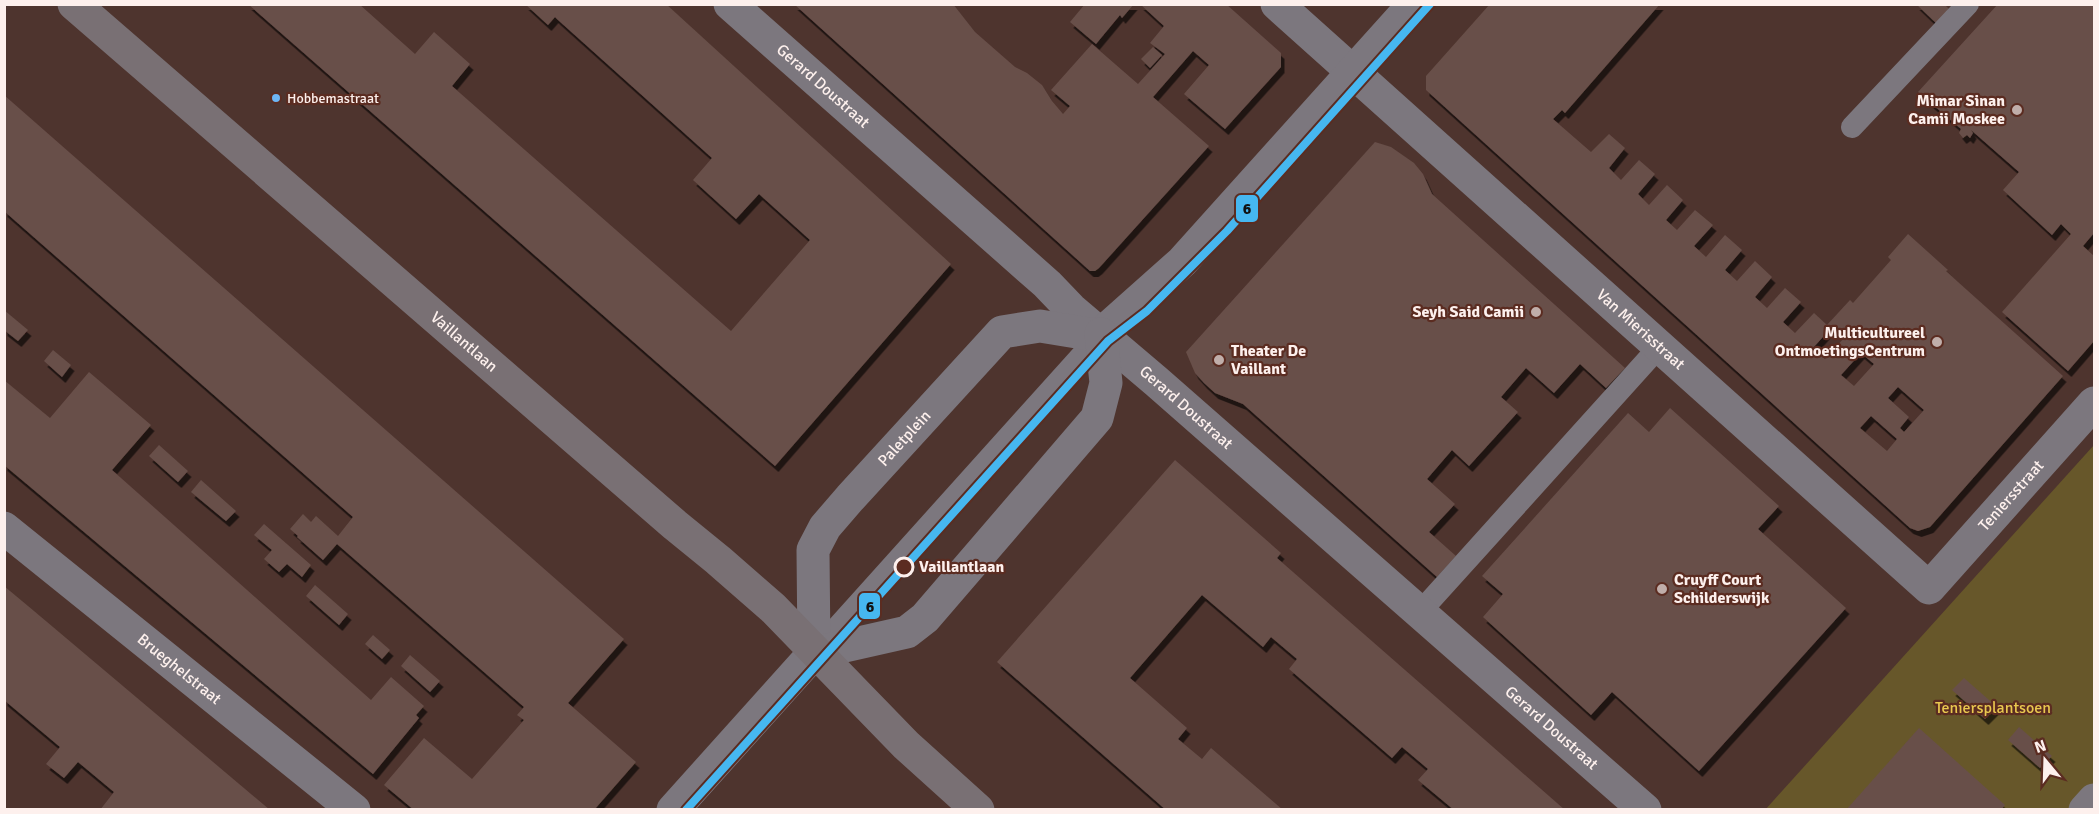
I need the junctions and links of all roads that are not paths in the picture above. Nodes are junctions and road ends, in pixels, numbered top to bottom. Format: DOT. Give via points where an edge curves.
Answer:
graph roads {
  1 [pos="74,4"];
  2 [pos="730,4"];
  3 [pos="1277,4"];
  4 [pos="1414,4"];
  5 [pos="1968,4"];
  6 [pos="1352,71"];
  7 [pos="1852,127"];
  8 [pos="1101,333"];
  9 [pos="1659,347"];
  10 [pos="2094,403"];
  11 [pos="4,528"];
  12 [pos="1929,588"];
  13 [pos="1420,612"];
  14 [pos="814,652"];
  15 [pos="2094,800"];
  16 [pos="354,810"];
  17 [pos="673,810"];
  18 [pos="978,810"];
  19 [pos="1645,810"];
  20 [pos="2085,810"];
  1 -- 14 [label="main road, Vaillantlaan" via="773,608"];
  2 -- 8 [label="street, Gerard Doustraat"];
  3 -- 6 [label="street, Van Mierisstraat"];
  4 -- 6 [label="street"];
  5 -- 7 [label="lane"];
  6 -- 8 [label="street" via="1182,262"];
  6 -- 9 [label="street, Van Mierisstraat"];
  8 -- 13 [label="street, Gerard Doustraat"];
  8 -- 14 [label="lane"];
  8 -- 14 [label="street" via="1107,383 1097,418 925,618 907,632"];
  8 -- 14 [label="street, Paletplein" via="1040,326 1002,332 858,489 825,527 813,550"];
  9 -- 12 [label="street, Van Mierisstraat"];
  9 -- 13 [label="lane"];
  10 -- 12 [label="street, Teniersstraat"];
  11 -- 16 [label="street, Brueghelstraat"];
  13 -- 19 [label="street, Gerard Doustraat"];
  14 -- 17 [label="street"];
  14 -- 18 [label="main road, Vaillantlaan" via="913,752"];
  15 -- 20 [label="street"];
}
